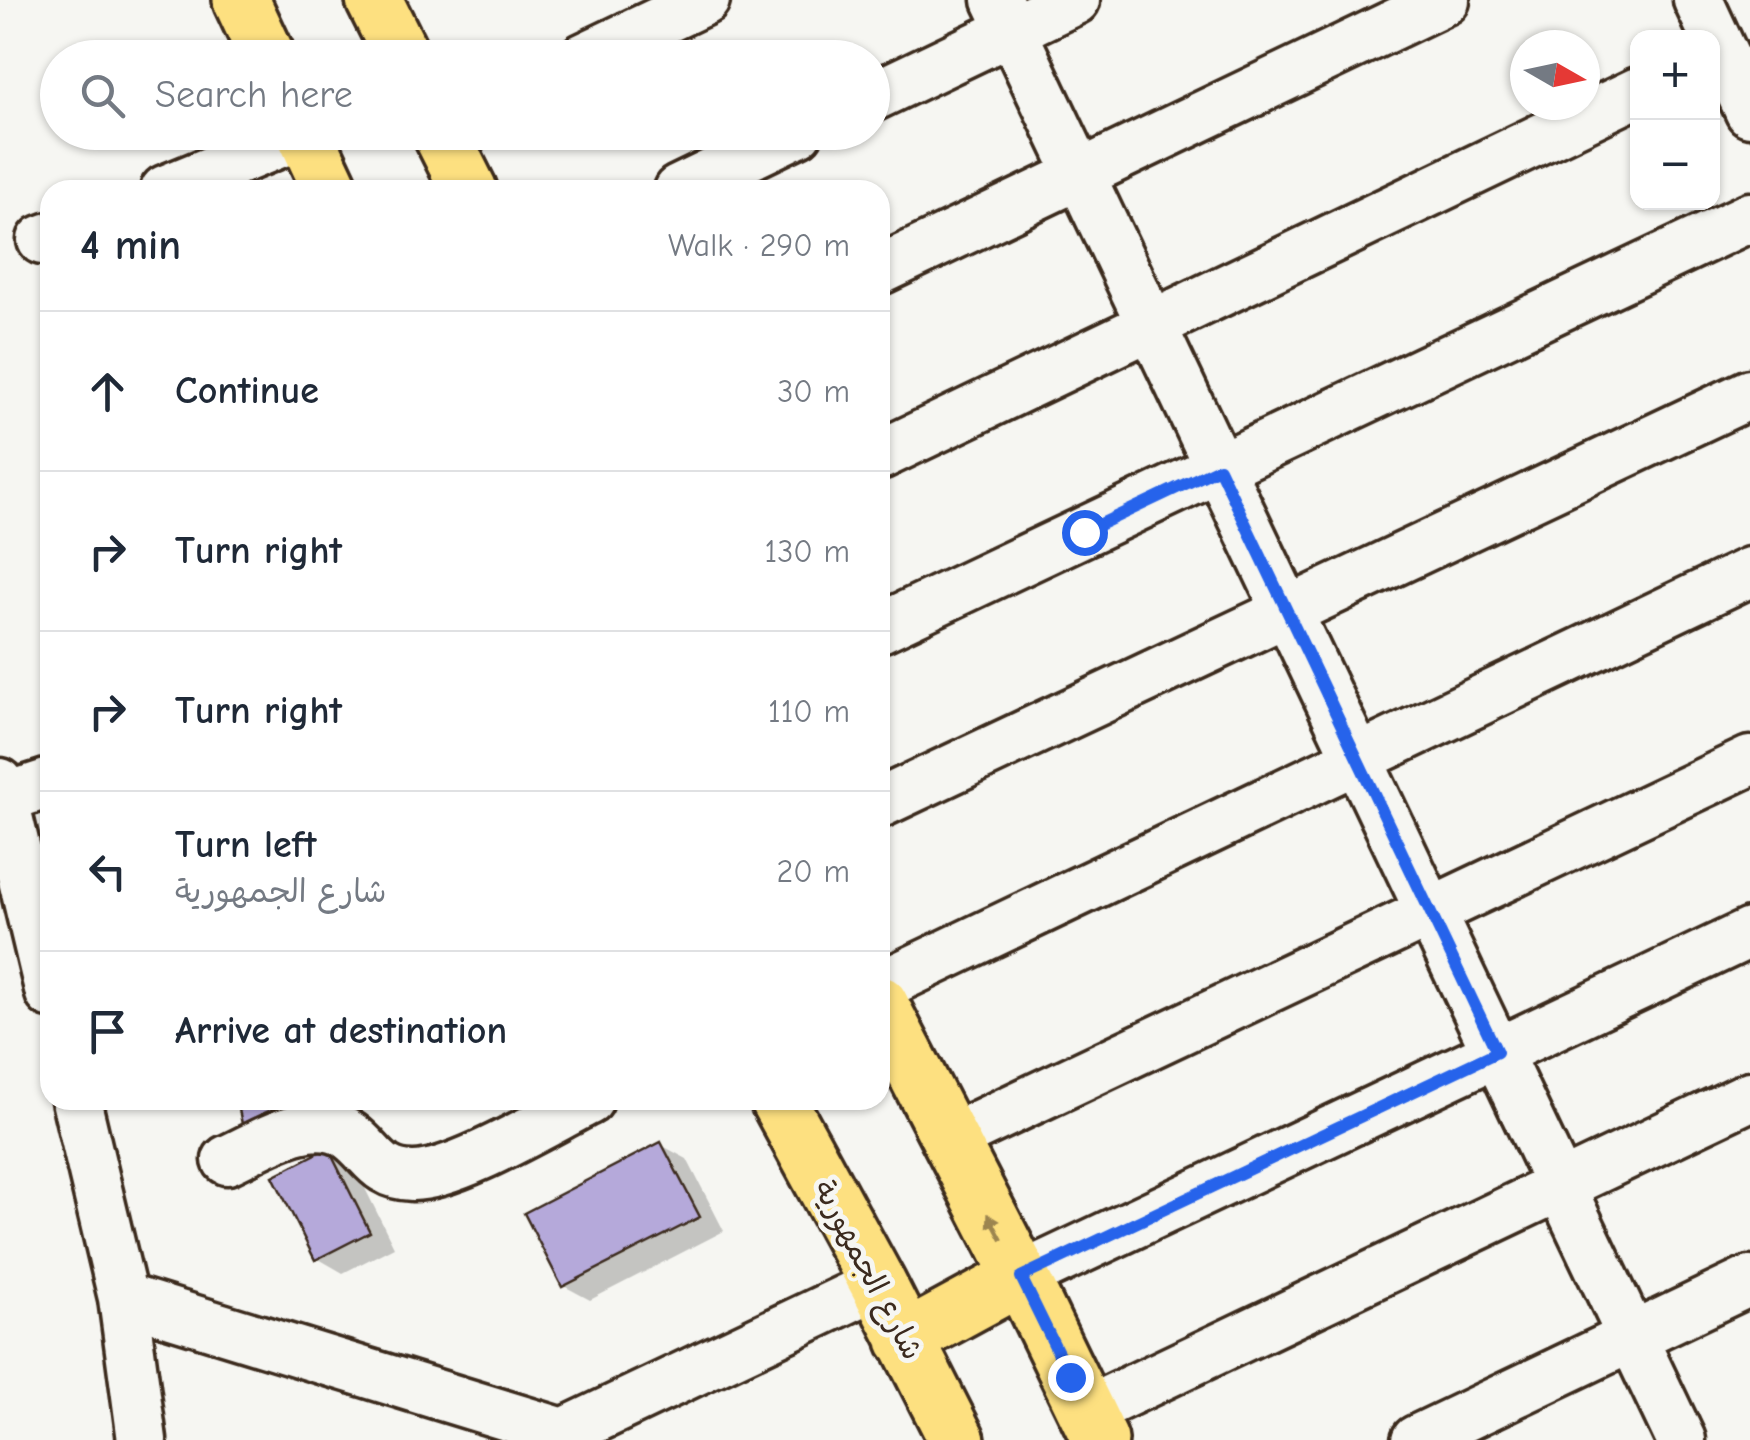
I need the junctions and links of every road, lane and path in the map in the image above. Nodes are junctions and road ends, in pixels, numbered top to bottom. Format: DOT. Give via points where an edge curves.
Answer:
graph roads {
  1 [pos="241,0"];
  2 [pos="374,0"];
  3 [pos="705,0"];
  4 [pos="1075,0"];
  5 [pos="1445,0"];
  6 [pos="1698,0"];
  7 [pos="1004,15"];
  8 [pos="260,40"];
  9 [pos="394,40"];
  10 [pos="621,40"];
  11 [pos="1728,49"];
  12 [pos="890,86"];
  13 [pos="1630,96"];
  14 [pos="1750,112"];
  15 [pos="263,150"];
  16 [pos="312,150"];
  17 [pos="449,150"];
  18 [pos="761,150"];
  19 [pos="1080,174"];
  20 [pos="189,180"];
  21 [pos="326,180"];
  22 [pos="464,180"];
  23 [pos="699,180"];
  24 [pos="1750,217"];
  25 [pos="890,265"];
  26 [pos="1151,325"];
  27 [pos="1750,394"];
  28 [pos="890,450"];
  29 [pos="1219,468"];
  30 [pos="1750,572"];
  31 [pos="1287,611"];
  32 [pos="890,623"];
  33 [pos="1358,759"];
  34 [pos="1750,761"];
  35 [pos="40,785"];
  36 [pos="2,791"];
  37 [pos="890,797"];
  38 [pos="1430,912"];
  39 [pos="1750,933"];
  40 [pos="40,951"];
  41 [pos="890,981"];
  42 [pos="890,1023"];
  43 [pos="1497,1052"];
  44 [pos="1750,1096"];
  45 [pos="78,1110"];
  46 [pos="569,1110"];
  47 [pos="783,1110"];
  48 [pos="950,1140"];
  49 [pos="227,1160"];
  50 [pos="1560,1186"];
  51 [pos="1021,1277"];
  52 [pos="1750,1281"];
  53 [pos="878,1284"];
  54 [pos="123,1298"];
  55 [pos="1632,1337"];
  56 [pos="905,1340"];
  57 [pos="1094,1425"];
  58 [pos="578,1432"];
  59 [pos="142,1440"];
  60 [pos="956,1440"];
  61 [pos="1416,1440"];
  62 [pos="1681,1440"];
  1 -- 8 [label="main road"];
  2 -- 9 [label="main road"];
  3 -- 10 [label="street"];
  4 -- 7 [label="street"];
  5 -- 19 [label="street"];
  6 -- 11 [label="street"];
  7 -- 12 [label="street"];
  7 -- 19 [label="street"];
  11 -- 14 [label="street"];
  13 -- 26 [label="street"];
  15 -- 20 [label="street"];
  16 -- 21 [label="main road"];
  17 -- 22 [label="main road"];
  18 -- 23 [label="street"];
  19 -- 25 [label="street"];
  19 -- 26 [label="street"];
  24 -- 29 [label="street"];
  26 -- 28 [label="street"];
  26 -- 29 [label="street"];
  27 -- 31 [label="street"];
  29 -- 31 [label="street"];
  29 -- 32 [label="street"];
  30 -- 33 [label="street"];
  31 -- 33 [label="street"];
  31 -- 37 [label="street"];
  33 -- 38 [label="street"];
  33 -- 41 [label="street"];
  34 -- 38 [label="street"];
  35 -- 36 [label="street"];
  36 -- 40 [label="street"];
  38 -- 43 [label="street"];
  38 -- 48 [label="street"];
  39 -- 43 [label="street"];
  42 -- 48 [label="main road"];
  43 -- 50 [label="street"];
  43 -- 51 [label="street"];
  44 -- 50 [label="street"];
  45 -- 54 [label="street"];
  46 -- 49 [label="street" via="439,1174 408,1176 377,1166 349,1134 319,1125"];
  47 -- 53 [label="main road, شارع الجمهورية"];
  51 -- 48 [label="main road, one-way"];
  50 -- 55 [label="street"];
  50 -- 57 [label="street"];
  51 -- 56 [label="main road"];
  51 -- 57 [label="main road"];
  52 -- 55 [label="street"];
  53 -- 56 [label="main road, شارع الجمهورية"];
  53 -- 58 [label="street"];
  54 -- 58 [label="street"];
  54 -- 59 [label="street"];
  55 -- 61 [label="street"];
  55 -- 62 [label="street"];
  56 -- 60 [label="main road, شارع الجمهورية"];
}
